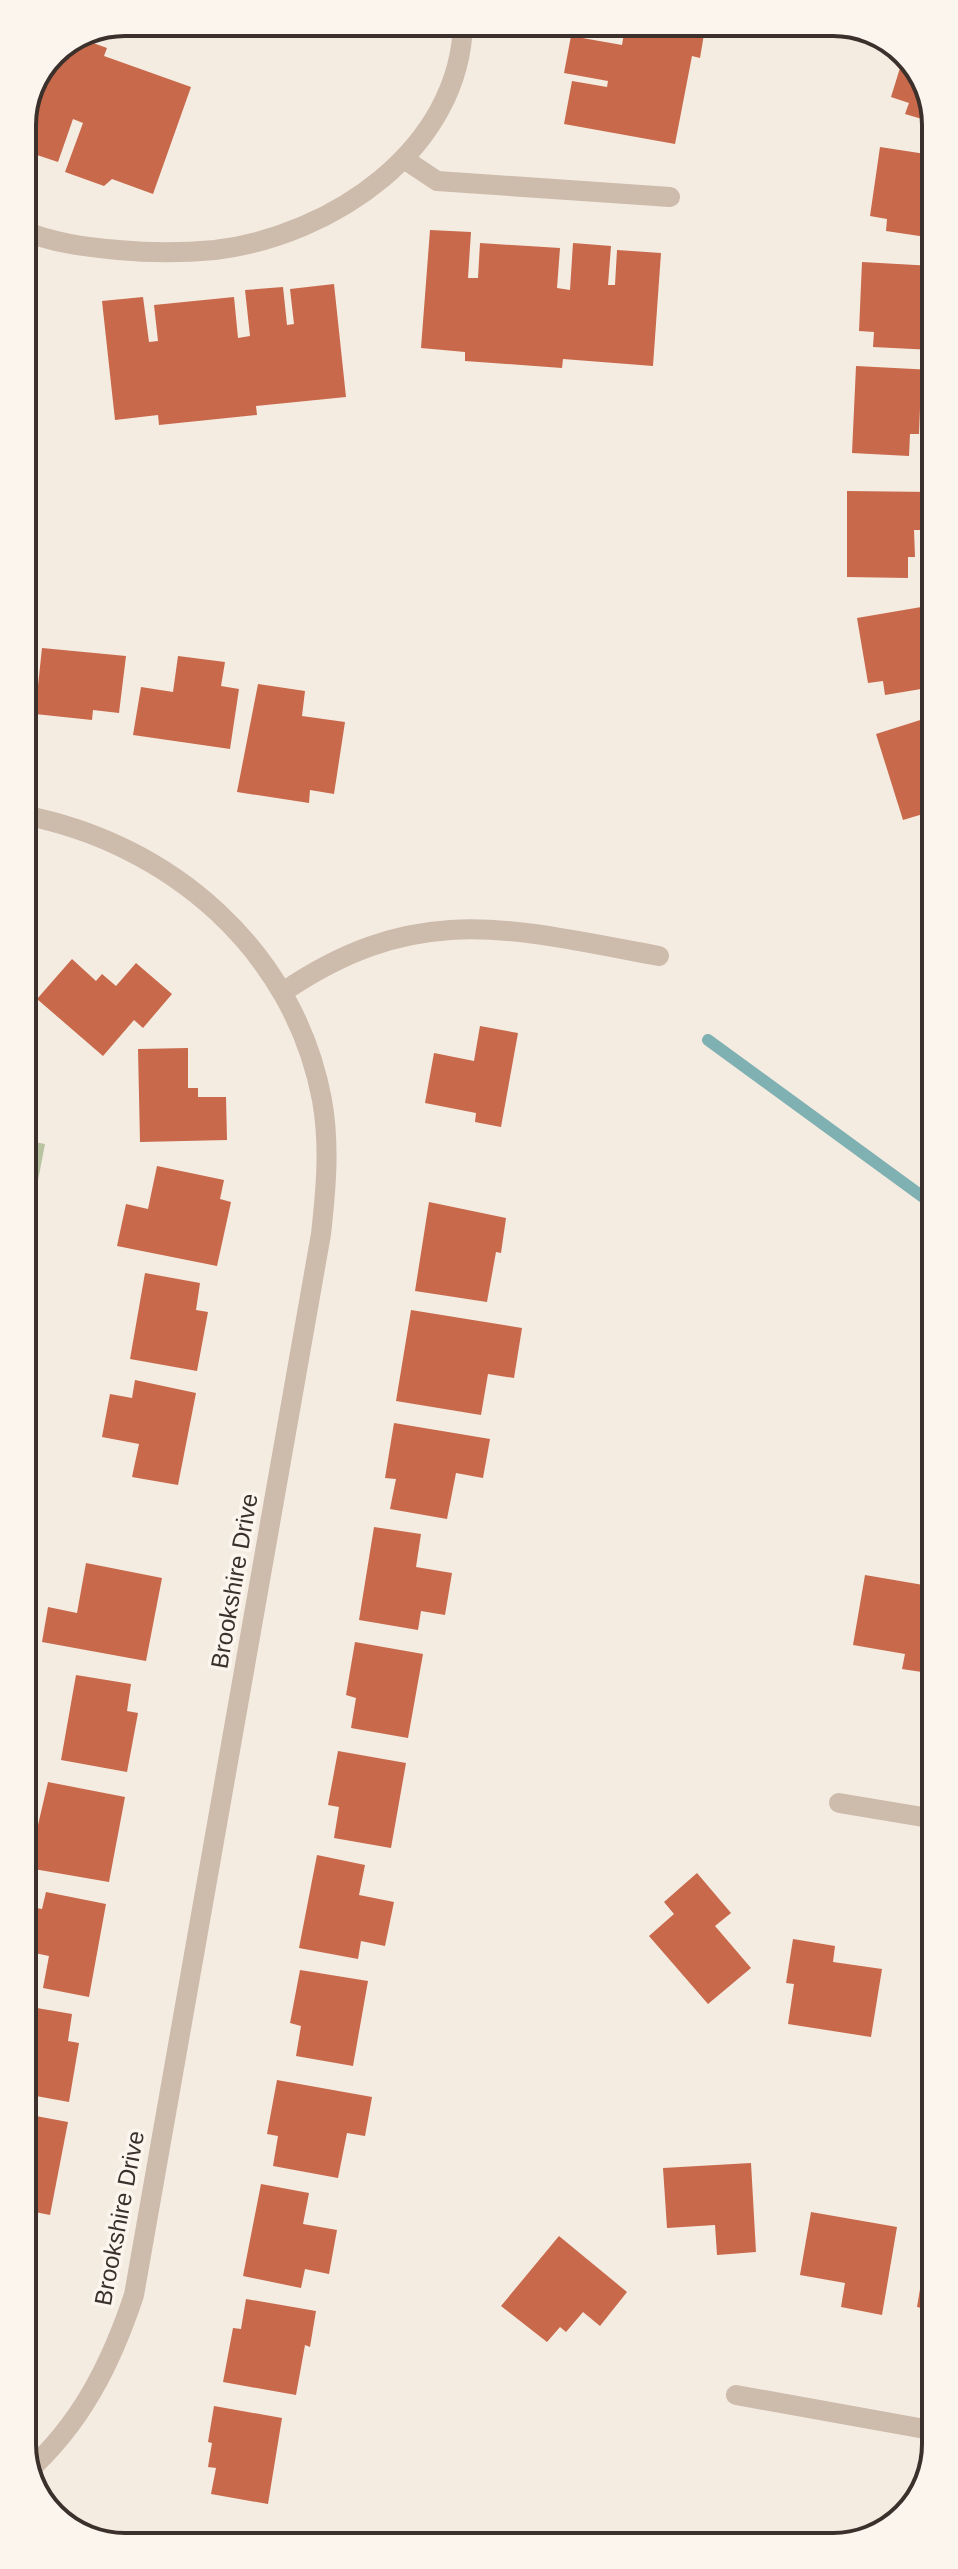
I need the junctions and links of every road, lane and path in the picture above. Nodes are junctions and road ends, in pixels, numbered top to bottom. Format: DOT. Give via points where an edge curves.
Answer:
graph roads {
  1 [pos="463,36"];
  2 [pos="404,159"];
  3 [pos="670,197"];
  4 [pos="36,234"];
  5 [pos="36,818"];
  6 [pos="659,956"];
  7 [pos="283,992"];
  8 [pos="839,1803"];
  9 [pos="922,1817"];
  10 [pos="736,2395"];
  11 [pos="922,2428"];
  12 [pos="38,2461"];
  1 -- 2 [label="street" via="448,96"];
  2 -- 3 [label="street" via="437,181"];
  2 -- 4 [label="street" via="360,198 295,230 216,250 80,246"];
  5 -- 7 [label="street, Brookshire Drive" via="91,832 162,868 205,898 251,945"];
  6 -- 7 [label="street" via="520,931 443,928 358,949"];
  7 -- 12 [label="street, Brookshire Drive" via="306,1040 322,1101 328,1170 321,1234 134,2295 117,2346 93,2393"];
  8 -- 9 [label="street"];
  10 -- 11 [label="street"];
}
